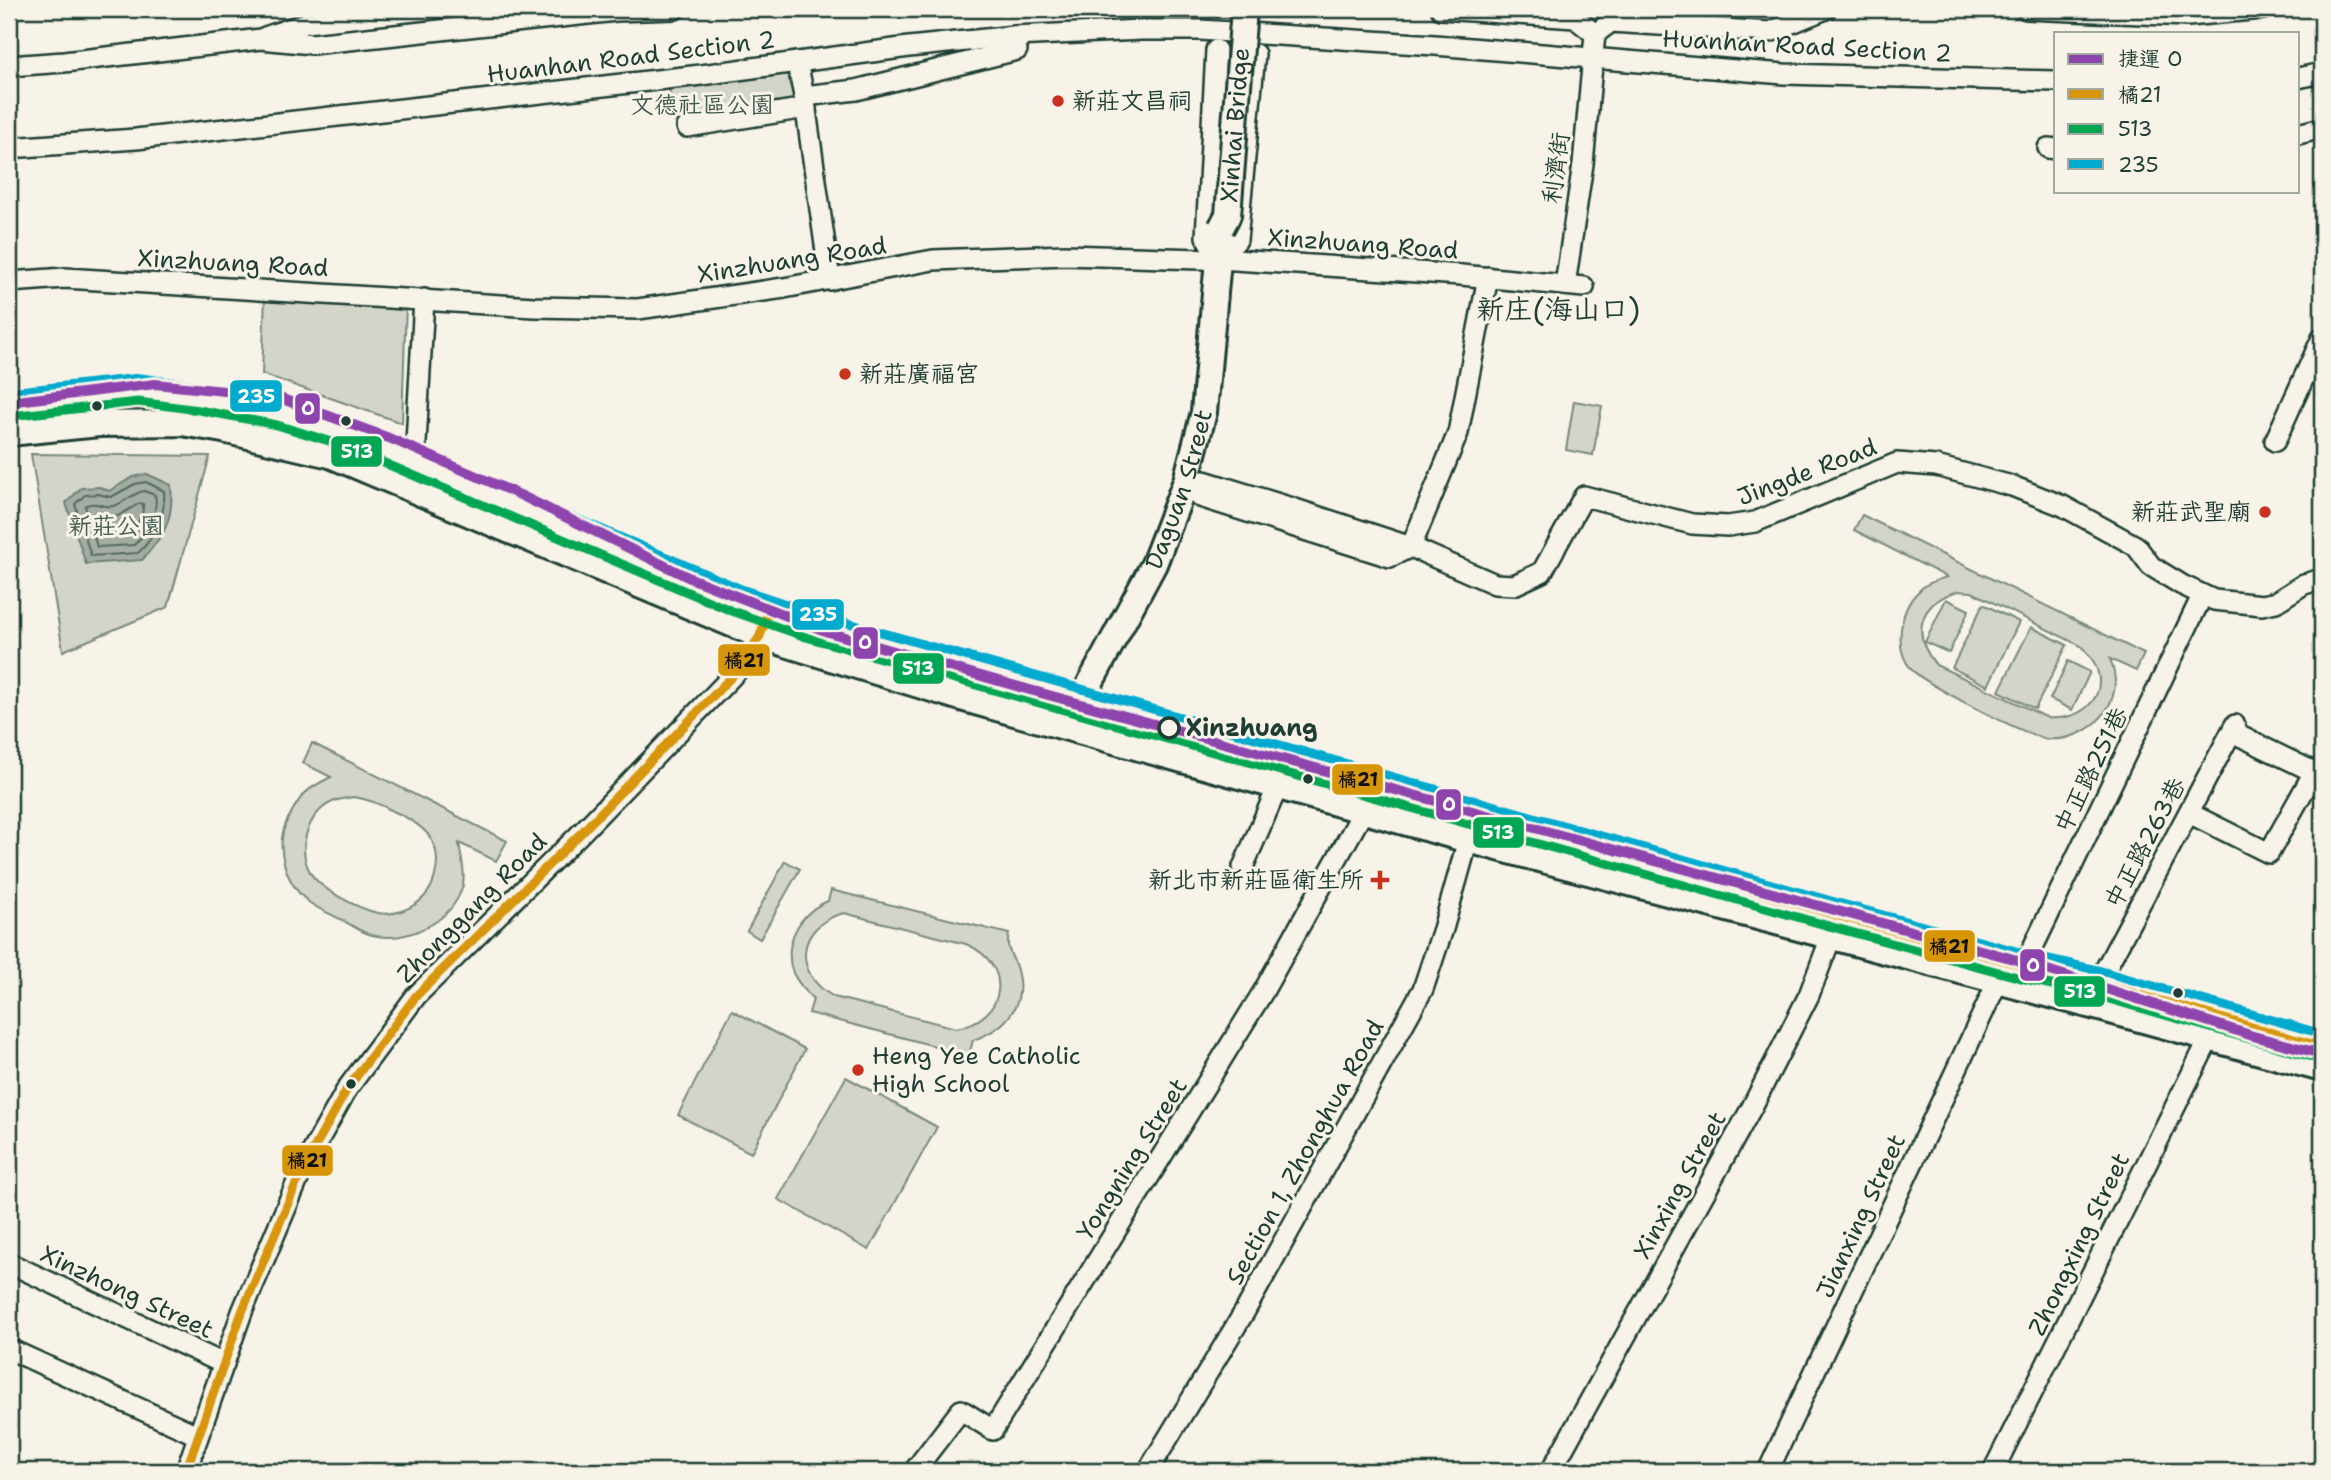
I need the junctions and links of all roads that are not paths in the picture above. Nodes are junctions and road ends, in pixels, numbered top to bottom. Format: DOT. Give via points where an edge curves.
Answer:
graph roads {
  1 [pos="433,9"];
  2 [pos="675,9"];
  3 [pos="1230,9"];
  4 [pos="1244,9"];
  5 [pos="1441,9"];
  6 [pos="1826,9"];
  7 [pos="2026,9"];
  8 [pos="2263,9"];
  9 [pos="1595,34"];
  10 [pos="1014,36"];
  11 [pos="261,39"];
  12 [pos="1216,50"];
  13 [pos="1255,54"];
  14 [pos="1594,57"];
  15 [pos="797,62"];
  16 [pos="9,66"];
  17 [pos="2322,73"];
  18 [pos="2300,78"];
  19 [pos="2054,80"];
  20 [pos="805,102"];
  21 [pos="687,127"];
  22 [pos="2322,128"];
  23 [pos="2300,134"];
  24 [pos="9,148"];
  25 [pos="1221,228"];
  26 [pos="1219,259"];
  27 [pos="1488,277"];
  28 [pos="830,280"];
  29 [pos="9,282"];
  30 [pos="1574,286"];
  31 [pos="424,299"];
  32 [pos="2322,338"];
  33 [pos="9,404"];
  34 [pos="9,433"];
  35 [pos="2275,441"];
  36 [pos="415,461"];
  37 [pos="1186,481"];
  38 [pos="1411,547"];
  39 [pos="2322,579"];
  40 [pos="2202,596"];
  41 [pos="768,612"];
  42 [pos="760,636"];
  43 [pos="1080,702"];
  44 [pos="1073,729"];
  45 [pos="1278,786"];
  46 [pos="1364,810"];
  47 [pos="2189,813"];
  48 [pos="1468,840"];
  49 [pos="1243,867"];
  50 [pos="1836,926"];
  51 [pos="2024,966"];
  52 [pos="1998,981"];
  53 [pos="2098,983"];
  54 [pos="2209,1039"];
  55 [pos="2322,1047"];
  56 [pos="2322,1069"];
  57 [pos="9,1263"];
  58 [pos="9,1349"];
  59 [pos="224,1364"];
  60 [pos="197,1435"];
  61 [pos="1772,1470"];
  62 [pos="186,1471"];
  63 [pos="914,1471"];
  64 [pos="1148,1471"];
  65 [pos="1550,1471"];
  66 [pos="1993,1471"];
  1 -- 11 [label="street" via="306,23"];
  2 -- 11 [label="street" via="616,11 312,44"];
  3 -- 25 [label="main road, Xinhai Bridge" via="1215,216"];
  4 -- 25 [label="main road, Xinhai Bridge, bridge" via="1228,215"];
  5 -- 9 [label="street" via="1575,18"];
  6 -- 9 [label="street" via="1770,32 1611,22"];
  7 -- 8 [label="street" via="2188,16"];
  9 -- 14 [label="street, 利濟街"];
  10 -- 14 [label="street, Huanhan Road Section 2" via="1200,30"];
  10 -- 15 [label="street, Huanhan Road Section 2"];
  10 -- 20 [label="street" via="1017,50"];
  11 -- 16 [label="street"];
  12 -- 26 [label="street, Daguan Street" via="1206,237"];
  13 -- 26 [label="street, Daguan Street" via="1237,240"];
  14 -- 19 [label="street, Huanhan Road Section 2" via="1784,74"];
  14 -- 30 [label="street, 利濟街"];
  15 -- 20 [label="street"];
  15 -- 24 [label="street, Huanhan Road Section 2" via="136,139"];
  17 -- 18 [label="street"];
  20 -- 21 [label="street"];
  20 -- 28 [label="street"];
  22 -- 23 [label="street"];
  25 -- 26 [label="main road, Daguan Street"];
  26 -- 27 [label="street, Xinzhuang Road"];
  26 -- 28 [label="street, Xinzhuang Road" via="1065,255 933,260"];
  26 -- 37 [label="main road, Daguan Street" via="1203,412"];
  27 -- 30 [label="street, Xinzhuang Road"];
  27 -- 38 [label="street" via="1458,433"];
  28 -- 31 [label="street, Xinzhuang Road" via="638,309"];
  29 -- 31 [label="street, Xinzhuang Road" via="65,278"];
  31 -- 36 [label="street"];
  32 -- 35 [label="street"];
  33 -- 36 [label="main road" via="138,390 201,398 280,412"];
  34 -- 42 [label="main road" via="99,424 182,423 330,455"];
  36 -- 41 [label="main road"];
  37 -- 38 [label="street, Jingde Road" via="1204,481"];
  37 -- 43 [label="main road, Daguan Street" via="1154,564"];
  38 -- 40 [label="street, Jingde Road" via="1495,584 1514,585 1542,572 1584,496 1692,524 1728,526 1755,522 1897,463 1956,470 2063,506 2136,546 2151,565"];
  39 -- 40 [label="street, Jingde Road" via="2262,605"];
  40 -- 51 [label="street, 中正路251巷"];
  41 -- 42 [label="street, Zhonggang Road"];
  41 -- 43 [label="main road"];
  42 -- 44 [label="main road"];
  42 -- 59 [label="street, Zhonggang Road" via="737,671 416,996 347,1089 302,1170"];
  43 -- 44 [label="main road, Daguan Street"];
  43 -- 50 [label="main road" via="1551,833"];
  44 -- 45 [label="main road"];
  45 -- 46 [label="main road"];
  45 -- 49 [label="street"];
  46 -- 48 [label="main road"];
  46 -- 63 [label="street, Yongning Street" via="1263,992 993,1430 961,1410"];
  47 -- 47 [label="street, 中正路263巷" via="2238,731 2314,772 2269,853"];
  47 -- 53 [label="street, 中正路263巷"];
  48 -- 50 [label="main road"];
  48 -- 64 [label="street, Section 1, Zhonghua Road" via="1423,989 1245,1311"];
  50 -- 51 [label="main road"];
  50 -- 52 [label="main road"];
  50 -- 65 [label="street, Xinxing Street" via="1809,995 1752,1107"];
  51 -- 53 [label="main road"];
  52 -- 54 [label="main road"];
  52 -- 61 [label="street, Jianxing Street"];
  53 -- 55 [label="main road"];
  54 -- 56 [label="main road"];
  54 -- 66 [label="street, Zhongxing Street"];
  57 -- 59 [label="street, Xinzhong Street"];
  58 -- 60 [label="street"];
  59 -- 60 [label="street, Zhonggang Road"];
  60 -- 62 [label="street, Zhonggang Road"];
}
